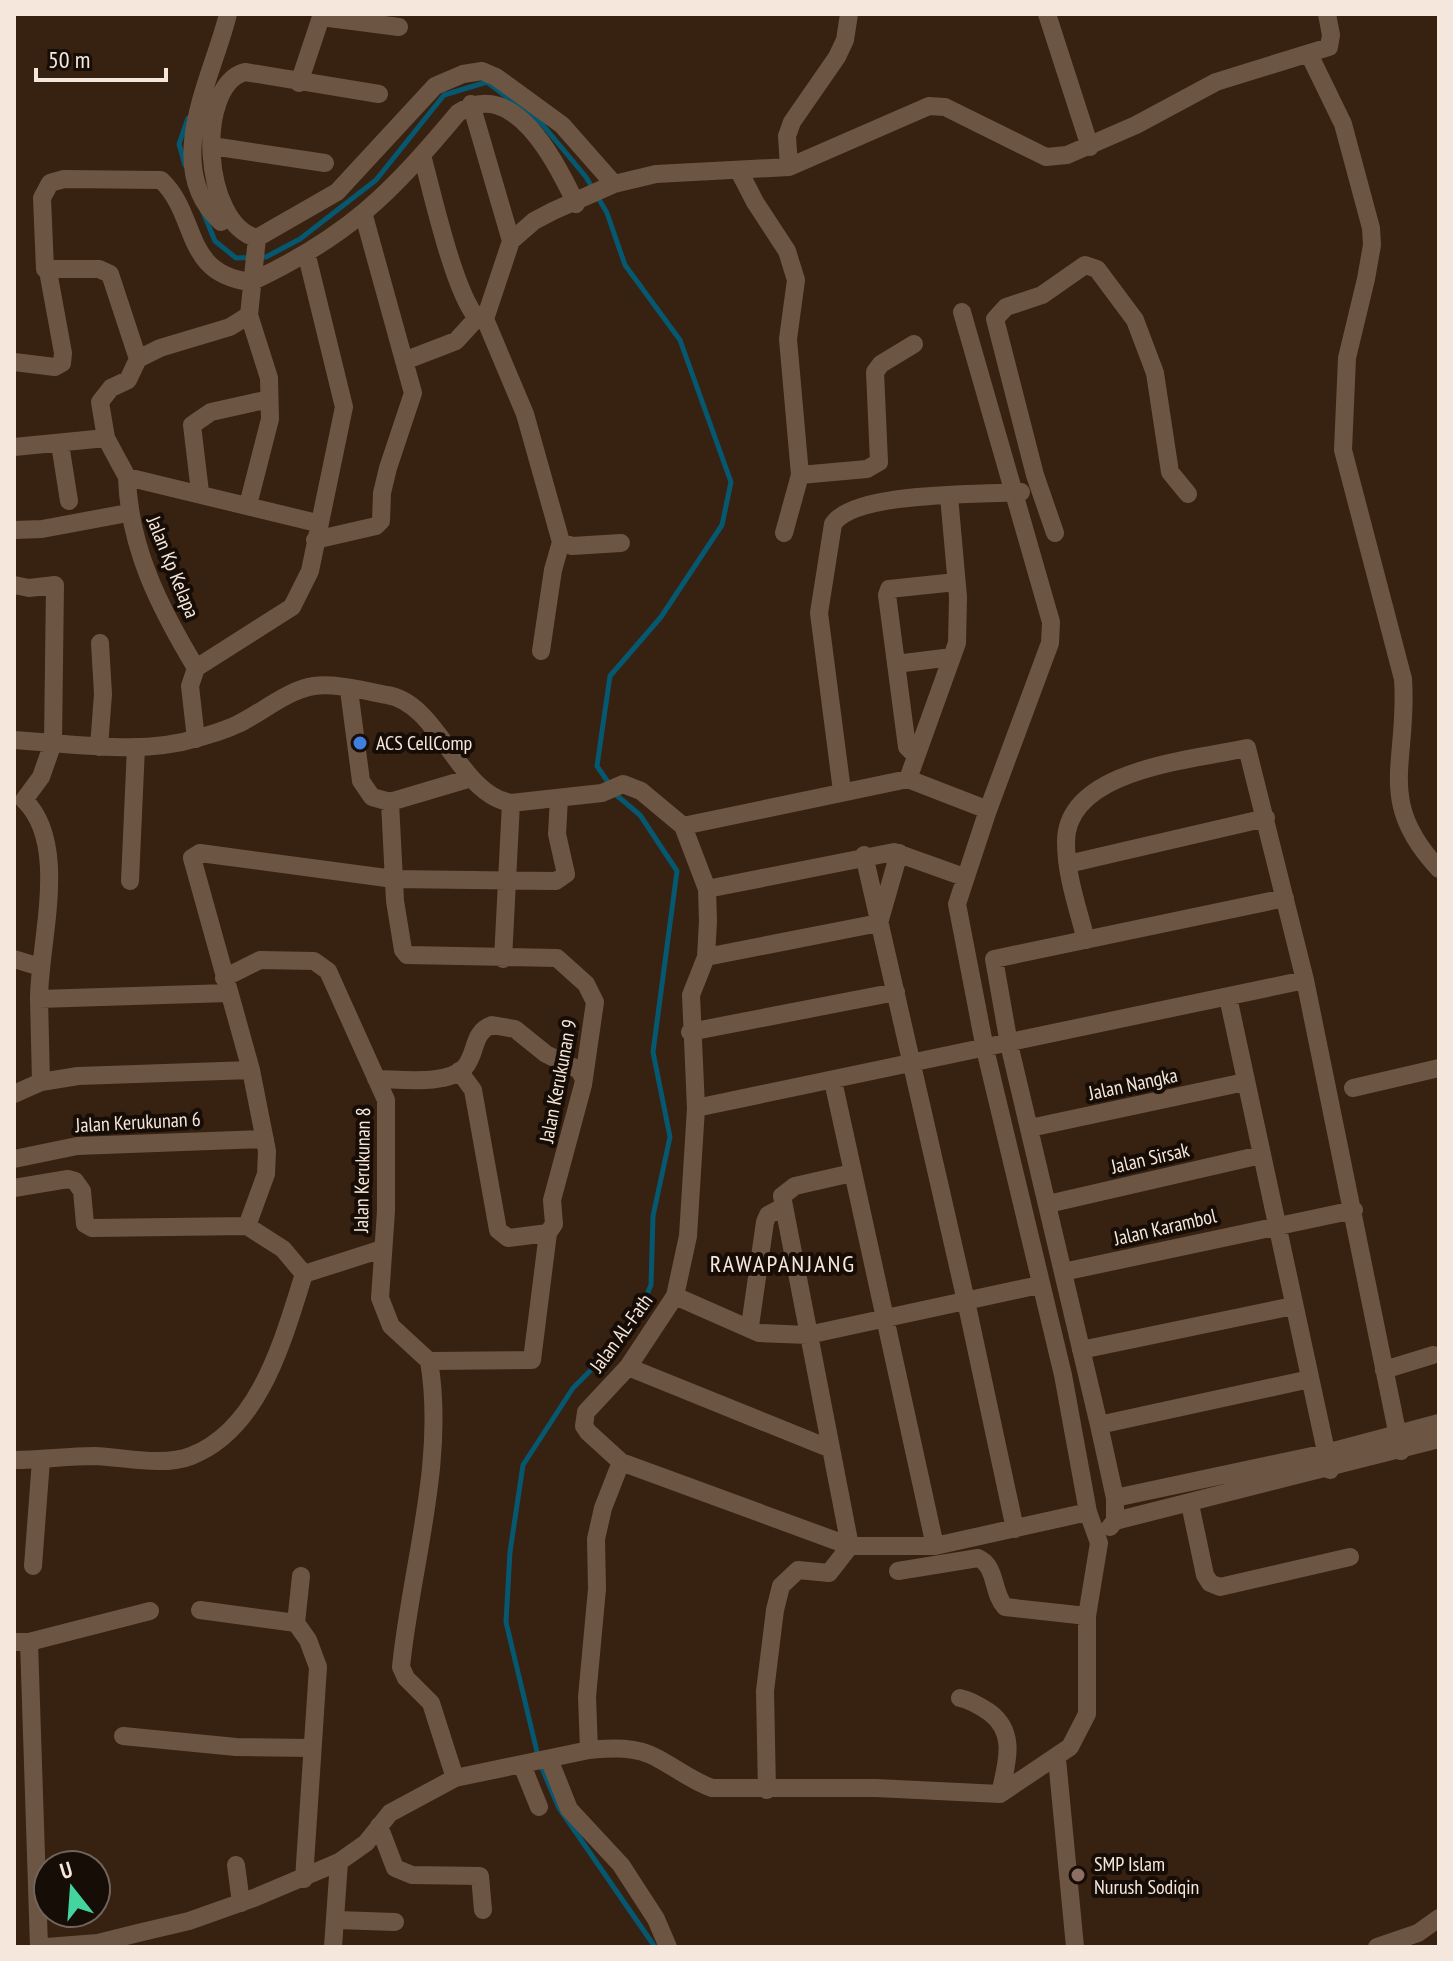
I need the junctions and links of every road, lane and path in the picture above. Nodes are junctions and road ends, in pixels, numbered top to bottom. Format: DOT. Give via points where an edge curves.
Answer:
graph roads {
  1 [pos="228,14"];
  2 [pos="849,14"];
  3 [pos="1047,14"];
  4 [pos="1327,14"];
  5 [pos="322,15"];
  6 [pos="399,27"];
  7 [pos="1309,54"];
  8 [pos="299,83"];
  9 [pos="379,94"];
  10 [pos="471,104"];
  11 [pos="212,146"];
  12 [pos="1090,147"];
  13 [pos="422,155"];
  14 [pos="325,163"];
  15 [pos="789,167"];
  16 [pos="739,171"];
  17 [pos="610,186"];
  18 [pos="581,201"];
  19 [pos="364,216"];
  20 [pos="251,239"];
  21 [pos="511,241"];
  22 [pos="307,256"];
  23 [pos="48,271"];
  24 [pos="252,279"];
  25 [pos="962,312"];
  26 [pos="249,315"];
  27 [pos="481,319"];
  28 [pos="914,344"];
  29 [pos="138,359"];
  30 [pos="404,361"];
  31 [pos="14,362"];
  32 [pos="269,399"];
  33 [pos="106,438"];
  34 [pos="60,444"];
  35 [pos="14,447"];
  36 [pos="800,475"];
  37 [pos="127,477"];
  38 [pos="1026,491"];
  39 [pos="200,492"];
  40 [pos="1188,494"];
  41 [pos="68,495"];
  42 [pos="949,496"];
  43 [pos="248,505"];
  44 [pos="128,513"];
  45 [pos="14,530"];
  46 [pos="316,532"];
  47 [pos="784,533"];
  48 [pos="1055,533"];
  49 [pos="561,542"];
  50 [pos="621,543"];
  51 [pos="956,582"];
  52 [pos="14,585"];
  53 [pos="100,643"];
  54 [pos="541,651"];
  55 [pos="952,657"];
  56 [pos="896,664"];
  57 [pos="196,668"];
  58 [pos="349,690"];
  59 [pos="196,739"];
  60 [pos="14,740"];
  61 [pos="53,743"];
  62 [pos="99,747"];
  63 [pos="136,747"];
  64 [pos="914,754"];
  65 [pos="471,778"];
  66 [pos="908,779"];
  67 [pos="842,791"];
  68 [pos="559,798"];
  69 [pos="390,802"];
  70 [pos="19,803"];
  71 [pos="511,803"];
  72 [pos="988,810"];
  73 [pos="1266,818"];
  74 [pos="683,826"];
  75 [pos="899,853"];
  76 [pos="864,855"];
  77 [pos="1068,864"];
  78 [pos="1439,869"];
  79 [pos="964,877"];
  80 [pos="394,879"];
  81 [pos="130,881"];
  82 [pos="509,881"];
  83 [pos="707,889"];
  84 [pos="1285,898"];
  85 [pos="879,923"];
  86 [pos="1086,940"];
  87 [pos="706,957"];
  88 [pos="14,959"];
  89 [pos="503,959"];
  90 [pos="40,967"];
  91 [pos="1305,980"];
  92 [pos="226,986"];
  93 [pos="896,992"];
  94 [pos="1228,997"];
  95 [pos="39,999"];
  96 [pos="690,1032"];
  97 [pos="997,1046"];
  98 [pos="913,1063"];
  99 [pos="1439,1068"];
  100 [pos="251,1070"];
  101 [pos="459,1071"];
  102 [pos="583,1077"];
  103 [pos="376,1079"];
  104 [pos="833,1081"];
  105 [pos="41,1082"];
  106 [pos="1245,1082"];
  107 [pos="1353,1088"];
  108 [pos="14,1094"];
  109 [pos="696,1108"];
  110 [pos="1030,1128"];
  111 [pos="265,1139"];
  112 [pos="1261,1155"];
  113 [pos="14,1159"];
  114 [pos="852,1173"];
  115 [pos="14,1188"];
  116 [pos="1048,1204"];
  117 [pos="783,1207"];
  118 [pos="1354,1210"];
  119 [pos="1275,1225"];
  120 [pos="247,1226"];
  121 [pos="548,1233"];
  122 [pos="382,1249"];
  123 [pos="1063,1272"];
  124 [pos="304,1274"];
  125 [pos="1039,1285"];
  126 [pos="675,1296"];
  127 [pos="966,1301"];
  128 [pos="1293,1306"];
  129 [pos="886,1317"];
  130 [pos="750,1326"];
  131 [pos="808,1335"];
  132 [pos="1433,1355"];
  133 [pos="1083,1359"];
  134 [pos="429,1361"];
  135 [pos="628,1367"];
  136 [pos="1384,1370"];
  137 [pos="1063,1375"];
  138 [pos="1310,1379"];
  139 [pos="1439,1423"];
  140 [pos="1099,1425"];
  141 [pos="1439,1439"];
  142 [pos="1400,1443"];
  143 [pos="831,1449"];
  144 [pos="14,1460"];
  145 [pos="41,1460"];
  146 [pos="1328,1461"];
  147 [pos="621,1462"];
  148 [pos="1115,1498"];
  149 [pos="1190,1504"];
  150 [pos="1088,1512"];
  151 [pos="1115,1521"];
  152 [pos="1015,1529"];
  153 [pos="1099,1543"];
  154 [pos="850,1546"];
  155 [pos="935,1546"];
  156 [pos="1350,1557"];
  157 [pos="33,1566"];
  158 [pos="898,1571"];
  159 [pos="301,1576"];
  160 [pos="200,1610"];
  161 [pos="150,1611"];
  162 [pos="1087,1616"];
  163 [pos="296,1623"];
  164 [pos="22,1642"];
  165 [pos="960,1698"];
  166 [pos="123,1736"];
  167 [pos="26,1740"];
  168 [pos="311,1748"];
  169 [pos="589,1750"];
  170 [pos="1057,1759"];
  171 [pos="537,1762"];
  172 [pos="455,1778"];
  173 [pos="767,1790"];
  174 [pos="1000,1794"];
  175 [pos="539,1807"];
  176 [pos="379,1826"];
  177 [pos="339,1862"];
  178 [pos="236,1865"];
  179 [pos="304,1879"];
  180 [pos="241,1903"];
  181 [pos="483,1910"];
  182 [pos="1439,1918"];
  183 [pos="337,1920"];
  184 [pos="395,1922"];
  185 [pos="78,1946"];
  186 [pos="39,1947"];
  187 [pos="46,1947"];
  188 [pos="333,1947"];
  189 [pos="668,1947"];
  190 [pos="1075,1947"];
  191 [pos="1377,1947"];
  1 -- 20 [label="street" via="197,109 192,152 198,181 216,218"];
  2 -- 15 [label="street" via="837,57 792,122 787,136"];
  3 -- 12 [label="street"];
  4 -- 7 [label="street" via="1331,44"];
  5 -- 6 [label="street"];
  5 -- 8 [label="street"];
  7 -- 12 [label="street" via="1216,82"];
  7 -- 78 [label="street" via="1343,124 1371,228 1366,279 1347,358 1343,450 1403,679 1401,810 1418,847"];
  8 -- 9 [label="street"];
  8 -- 11 [label="street" via="245,72 226,82"];
  10 -- 13 [label="street"];
  10 -- 18 [label="street" via="490,100 503,106 554,157"];
  10 -- 21 [label="street"];
  11 -- 14 [label="street"];
  11 -- 20 [label="street" via="218,196"];
  12 -- 15 [label="street" via="1046,157 945,107 929,106"];
  13 -- 19 [label="street"];
  13 -- 27 [label="street" via="469,308"];
  15 -- 16 [label="street"];
  16 -- 17 [label="street" via="656,174"];
  16 -- 36 [label="street" via="794,265 788,339"];
  17 -- 18 [label="street"];
  17 -- 20 [label="street" via="562,125 482,71 435,86 337,192"];
  18 -- 21 [label="street" via="534,221"];
  19 -- 22 [label="street"];
  19 -- 30 [label="street"];
  20 -- 24 [label="street"];
  21 -- 27 [label="street"];
  22 -- 24 [label="street"];
  22 -- 46 [label="street" via="344,407"];
  23 -- 24 [label="street" via="43,265 42,198 50,183 149,178 165,184 203,258 231,279"];
  23 -- 29 [label="street" via="99,269 110,274"];
  23 -- 31 [label="street" via="62,363 55,367"];
  24 -- 26 [label="street"];
  25 -- 38 [label="street"];
  26 -- 29 [label="street" via="215,333"];
  26 -- 32 [label="street" via="269,378"];
  27 -- 30 [label="street" via="456,341"];
  27 -- 49 [label="street" via="525,414"];
  28 -- 36 [label="street" via="875,372 879,462 867,469"];
  29 -- 33 [label="street" via="128,380 111,388 100,402"];
  30 -- 46 [label="street" via="413,393 382,493 381,521 376,526"];
  32 -- 39 [label="street" via="211,412 192,425"];
  32 -- 43 [label="street" via="270,419"];
  33 -- 34 [label="street"];
  33 -- 37 [label="street"];
  34 -- 35 [label="street"];
  34 -- 41 [label="street" via="69,501"];
  36 -- 47 [label="street"];
  37 -- 39 [label="street"];
  37 -- 44 [label="street, Jalan Kp Kelapa"];
  38 -- 40 [label="street" via="995,319 1006,307 1042,295 1085,265 1097,269 1143,336 1155,373 1170,472"];
  38 -- 42 [label="street"];
  38 -- 48 [label="street"];
  38 -- 72 [label="street" via="1051,633"];
  39 -- 43 [label="street"];
  42 -- 51 [label="street"];
  42 -- 67 [label="street" via="853,507 833,524 819,613"];
  43 -- 46 [label="street"];
  44 -- 45 [label="street"];
  44 -- 57 [label="street, Jalan Kp Kelapa" via="152,586"];
  46 -- 57 [label="street" via="310,571 292,607"];
  49 -- 50 [label="street"];
  49 -- 54 [label="street"];
  51 -- 55 [label="street" via="959,627"];
  51 -- 56 [label="street" via="889,589"];
  52 -- 61 [label="street" via="55,585"];
  53 -- 62 [label="street"];
  55 -- 56 [label="street"];
  55 -- 64 [label="street"];
  56 -- 64 [label="street" via="907,747"];
  57 -- 59 [label="street" via="190,686"];
  58 -- 59 [label="street" via="310,687 239,724"];
  58 -- 65 [label="street" via="392,695 407,704 450,747"];
  58 -- 69 [label="street" via="361,781 372,797"];
  59 -- 63 [label="street"];
  60 -- 61 [label="street"];
  61 -- 62 [label="street"];
  61 -- 70 [label="street" via="41,777"];
  62 -- 63 [label="street"];
  63 -- 81 [label="street"];
  64 -- 66 [label="street"];
  65 -- 69 [label="street"];
  65 -- 71 [label="street" via="497,801"];
  66 -- 67 [label="street"];
  66 -- 72 [label="street"];
  67 -- 74 [label="street"];
  68 -- 71 [label="street"];
  68 -- 74 [label="street" via="602,793 623,784 648,796"];
  68 -- 82 [label="street" via="557,834 566,874 556,881"];
  69 -- 80 [label="street"];
  70 -- 90 [label="street" via="41,822 49,874"];
  71 -- 82 [label="street"];
  72 -- 79 [label="street"];
  73 -- 77 [label="street"];
  73 -- 77 [label="street" via="1247,748 1122,776 1087,796 1070,822"];
  73 -- 84 [label="street"];
  74 -- 83 [label="street, Jalan AL-Fath"];
  75 -- 76 [label="street"];
  75 -- 79 [label="street"];
  75 -- 85 [label="street"];
  76 -- 83 [label="street"];
  76 -- 85 [label="street"];
  77 -- 86 [label="street"];
  79 -- 97 [label="street" via="957,904"];
  80 -- 82 [label="street"];
  80 -- 89 [label="street, Jalan Kerukunan 9" via="407,955"];
  80 -- 92 [label="street" via="196,854 190,862"];
  82 -- 89 [label="street"];
  83 -- 87 [label="street, Jalan AL-Fath"];
  84 -- 86 [label="street"];
  84 -- 91 [label="street"];
  85 -- 87 [label="street"];
  85 -- 93 [label="street"];
  86 -- 97 [label="street" via="994,959"];
  87 -- 96 [label="street, Jalan AL-Fath" via="692,986"];
  88 -- 90 [label="street"];
  89 -- 102 [label="street, Jalan Kerukunan 9" via="557,958 592,991 595,1002"];
  90 -- 95 [label="street"];
  91 -- 94 [label="street"];
  91 -- 118 [label="street"];
  92 -- 95 [label="street"];
  92 -- 100 [label="street"];
  92 -- 103 [label="street, Jalan Kerukunan 8" via="260,960 322,965"];
  93 -- 96 [label="street"];
  93 -- 98 [label="street"];
  94 -- 97 [label="street"];
  94 -- 106 [label="street"];
  95 -- 105 [label="street"];
  96 -- 109 [label="street, Jalan AL-Fath"];
  97 -- 98 [label="street"];
  97 -- 110 [label="street"];
  97 -- 125 [label="street"];
  98 -- 104 [label="street"];
  98 -- 127 [label="street"];
  99 -- 107 [label="street"];
  100 -- 105 [label="street"];
  100 -- 111 [label="street"];
  101 -- 102 [label="street" via="479,1033 492,1025 515,1029"];
  101 -- 103 [label="street" via="439,1077"];
  101 -- 121 [label="street" via="473,1090 498,1230 508,1238"];
  102 -- 121 [label="street, Jalan Kerukunan 9"];
  103 -- 122 [label="street, Jalan Kerukunan 8" via="388,1109"];
  104 -- 109 [label="street"];
  104 -- 114 [label="street"];
  105 -- 108 [label="street"];
  106 -- 110 [label="street, Jalan Nangka"];
  106 -- 112 [label="street"];
  109 -- 126 [label="street, Jalan AL-Fath" via="688,1236"];
  110 -- 116 [label="street"];
  111 -- 113 [label="street, Jalan Kerukunan 6" via="77,1146"];
  111 -- 120 [label="street" via="269,1162"];
  112 -- 116 [label="street, Jalan Sirsak"];
  112 -- 119 [label="street"];
  114 -- 117 [label="street" via="795,1186 782,1196"];
  114 -- 129 [label="street"];
  115 -- 120 [label="street" via="75,1181 82,1191 85,1224 92,1228"];
  116 -- 123 [label="street"];
  117 -- 130 [label="street" via="765,1222"];
  117 -- 131 [label="street"];
  118 -- 119 [label="street, Jalan Karambol"];
  118 -- 136 [label="street"];
  119 -- 123 [label="street, Jalan Karambol"];
  119 -- 128 [label="street"];
  120 -- 124 [label="street" via="283,1249"];
  121 -- 134 [label="street, Jalan Kerukunan 9" via="532,1360"];
  122 -- 124 [label="street, Jalan Kerukunan 8"];
  122 -- 134 [label="street" via="380,1298 391,1326"];
  123 -- 133 [label="street"];
  124 -- 145 [label="street" via="273,1369 223,1434 192,1455 167,1459"];
  125 -- 127 [label="street"];
  125 -- 137 [label="street"];
  126 -- 130 [label="street"];
  126 -- 135 [label="street, Jalan AL-Fath"];
  127 -- 129 [label="street"];
  127 -- 152 [label="street"];
  128 -- 133 [label="street"];
  128 -- 138 [label="street"];
  129 -- 131 [label="street"];
  129 -- 155 [label="street"];
  130 -- 131 [label="street" via="776,1336"];
  131 -- 143 [label="street"];
  132 -- 136 [label="street"];
  133 -- 137 [label="street"];
  133 -- 140 [label="street"];
  134 -- 172 [label="street" via="433,1462 401,1667 431,1703"];
  135 -- 143 [label="street"];
  135 -- 147 [label="street, Jalan AL-Fath" via="584,1419 588,1432"];
  136 -- 142 [label="street"];
  137 -- 150 [label="street"];
  138 -- 140 [label="street"];
  138 -- 146 [label="street"];
  139 -- 142 [label="street"];
  140 -- 148 [label="street"];
  141 -- 142 [label="street"];
  142 -- 146 [label="street"];
  143 -- 154 [label="street"];
  144 -- 145 [label="street"];
  145 -- 157 [label="street"];
  146 -- 148 [label="street"];
  146 -- 149 [label="street"];
  147 -- 154 [label="street, Jalan AL-Fath"];
  147 -- 169 [label="street" via="596,1539"];
  148 -- 151 [label="street"];
  149 -- 151 [label="street"];
  149 -- 156 [label="street" via="1205,1575 1220,1587"];
  150 -- 152 [label="street, Jalan AL-Fath"];
  150 -- 153 [label="street"];
  151 -- 153 [label="street"];
  152 -- 155 [label="street, Jalan AL-Fath"];
  153 -- 162 [label="street"];
  154 -- 155 [label="street, Jalan AL-Fath"];
  154 -- 173 [label="street" via="829,1573 798,1570 781,1586 765,1691"];
  158 -- 162 [label="street" via="978,1558 986,1561 1005,1607"];
  159 -- 163 [label="street"];
  160 -- 163 [label="street"];
  161 -- 164 [label="street"];
  162 -- 170 [label="street" via="1087,1714 1082,1730"];
  163 -- 168 [label="street" via="318,1667"];
  164 -- 167 [label="street"];
  165 -- 174 [label="street" via="1002,1725 1009,1751"];
  166 -- 168 [label="street"];
  167 -- 186 [label="street"];
  168 -- 179 [label="street"];
  169 -- 171 [label="street"];
  169 -- 173 [label="street" via="622,1748 655,1756 712,1788"];
  170 -- 174 [label="street"];
  170 -- 190 [label="street"];
  171 -- 172 [label="street"];
  171 -- 175 [label="street"];
  171 -- 189 [label="street" via="569,1809 621,1865"];
  172 -- 176 [label="street" via="390,1813"];
  173 -- 174 [label="street"];
  176 -- 177 [label="street"];
  176 -- 181 [label="street" via="395,1868 412,1875 480,1876"];
  177 -- 179 [label="street"];
  177 -- 183 [label="street"];
  178 -- 180 [label="street"];
  179 -- 180 [label="street"];
  180 -- 185 [label="street" via="189,1921"];
  182 -- 191 [label="street" via="1418,1933"];
  183 -- 184 [label="street"];
  183 -- 188 [label="street"];
  185 -- 187 [label="street"];
}
